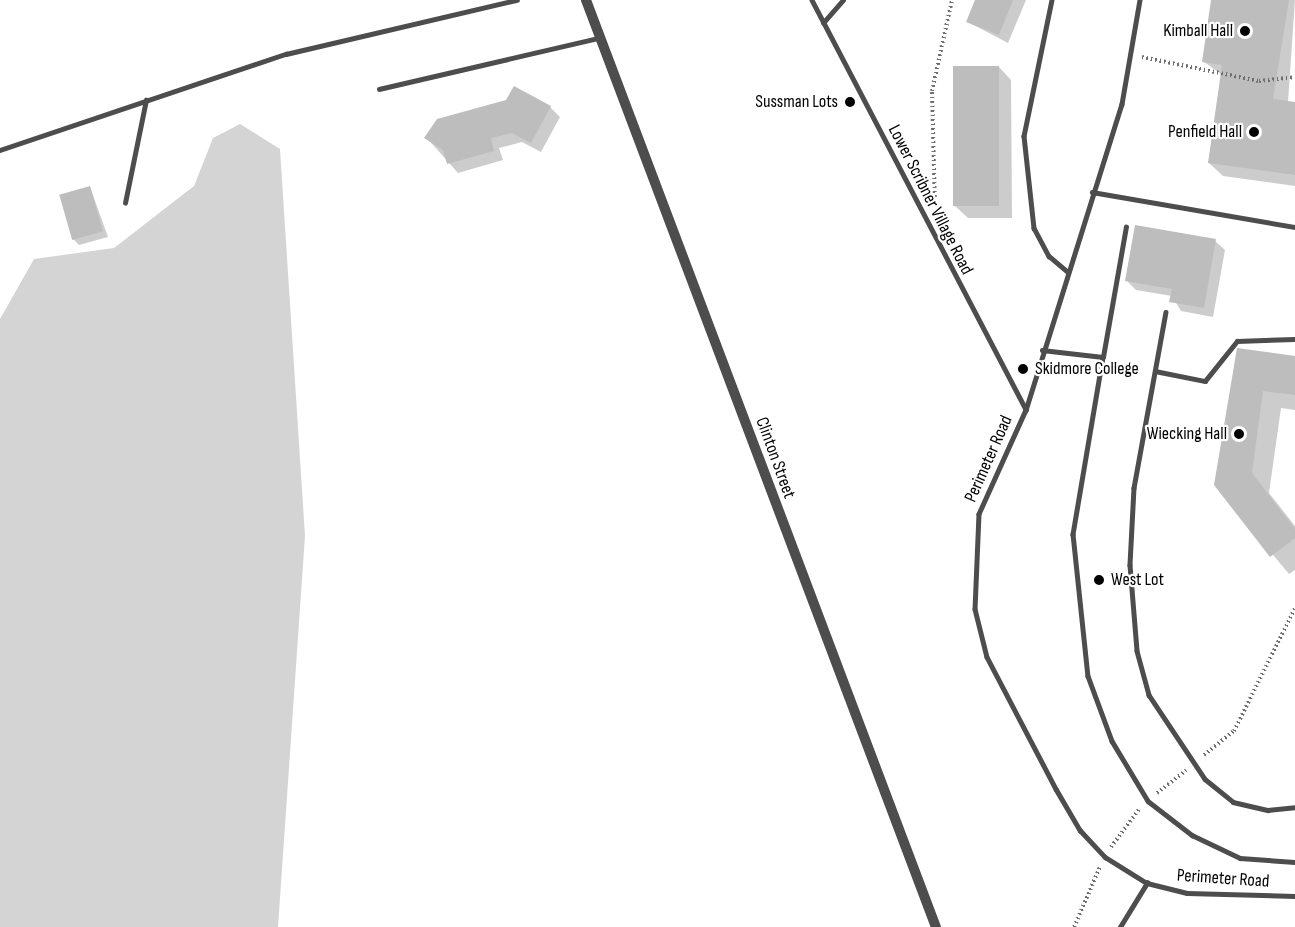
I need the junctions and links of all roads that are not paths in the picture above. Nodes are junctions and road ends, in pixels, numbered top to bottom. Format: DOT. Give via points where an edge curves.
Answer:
graph roads {
  1 [pos="517,0"];
  2 [pos="586,0"];
  3 [pos="812,0"];
  4 [pos="843,0"];
  5 [pos="1052,0"];
  6 [pos="1140,0"];
  7 [pos="823,23"];
  8 [pos="600,37"];
  9 [pos="379,89"];
  10 [pos="146,100"];
  11 [pos="0,150"];
  12 [pos="1092,192"];
  13 [pos="125,203"];
  14 [pos="1126,227"];
  15 [pos="1295,227"];
  16 [pos="1067,271"];
  17 [pos="1166,312"];
  18 [pos="1295,339"];
  19 [pos="1042,350"];
  20 [pos="1103,357"];
  21 [pos="1155,371"];
  22 [pos="1026,410"];
  23 [pos="1295,807"];
  24 [pos="1295,862"];
  25 [pos="1147,884"];
  26 [pos="1295,896"];
  27 [pos="936,927"];
  28 [pos="1120,927"];
  1 -- 10 [label="lane" via="286,54"];
  2 -- 8 [label="street, Clinton Street"];
  3 -- 7 [label="lane, Lower Scribner Village Road"];
  4 -- 7 [label="lane"];
  5 -- 16 [label="lane" via="1024,136 1034,228 1049,256"];
  6 -- 12 [label="lane, Perimeter Road" via="1133,54"];
  7 -- 22 [label="lane, Lower Scribner Village Road"];
  8 -- 9 [label="lane"];
  8 -- 27 [label="street, Clinton Street"];
  10 -- 11 [label="lane"];
  10 -- 13 [label="lane"];
  12 -- 15 [label="lane"];
  12 -- 16 [label="lane, Perimeter Road"];
  14 -- 20 [label="lane"];
  16 -- 19 [label="lane, Perimeter Road"];
  17 -- 21 [label="lane"];
  18 -- 21 [label="lane" via="1237,341 1205,381"];
  19 -- 20 [label="lane"];
  19 -- 22 [label="lane, Perimeter Road"];
  20 -- 24 [label="lane" via="1073,534 1076,593 1088,676 1112,741 1148,801 1192,835 1240,858"];
  21 -- 23 [label="lane" via="1134,488 1130,565 1137,651 1149,695 1194,764 1233,802 1268,810"];
  22 -- 25 [label="lane, Perimeter Road" via="979,513 975,609 987,657 1080,830 1105,857"];
  25 -- 26 [label="lane, Perimeter Road" via="1187,893"];
  25 -- 28 [label="lane"];
}
